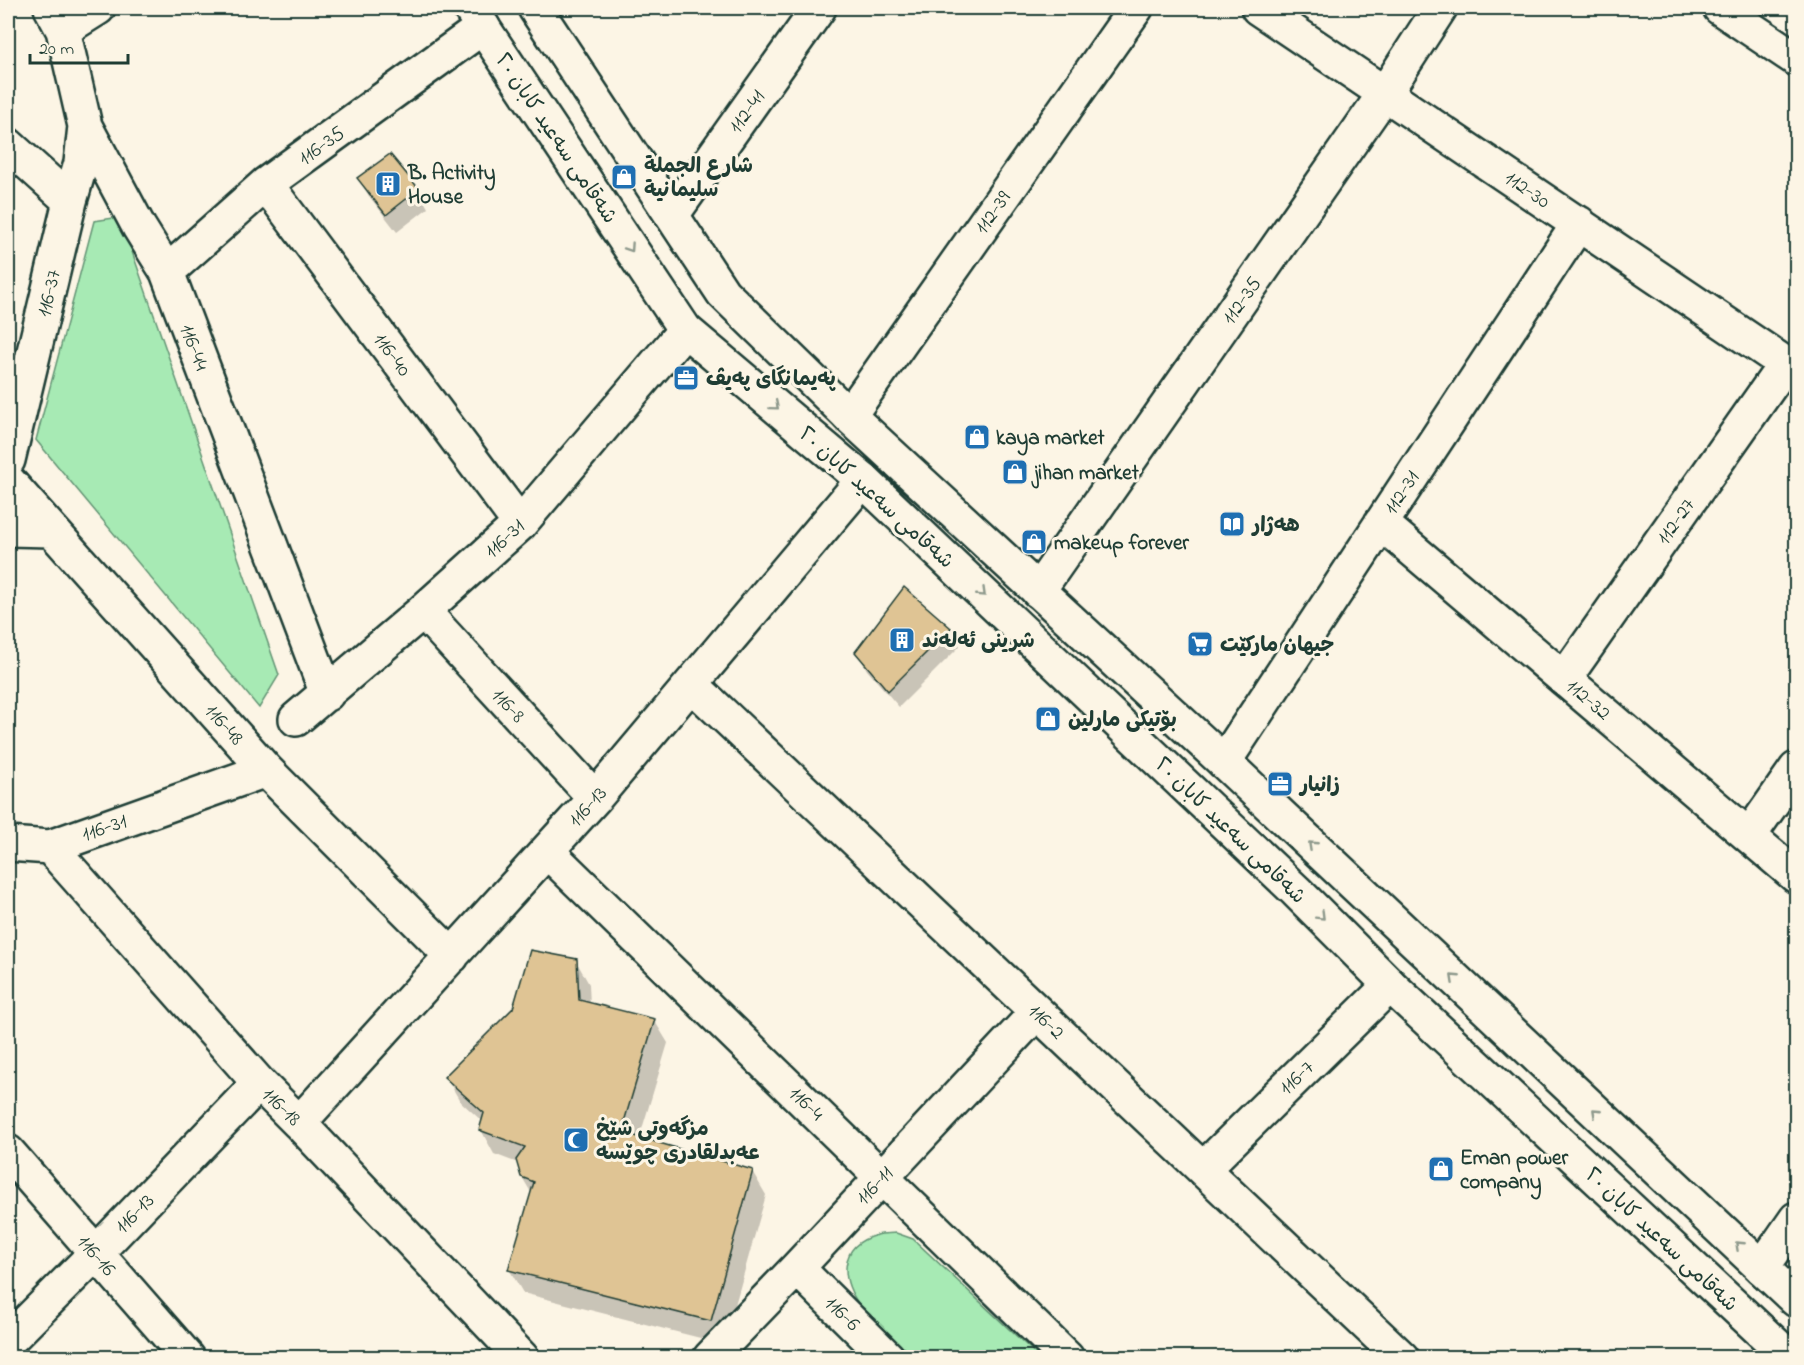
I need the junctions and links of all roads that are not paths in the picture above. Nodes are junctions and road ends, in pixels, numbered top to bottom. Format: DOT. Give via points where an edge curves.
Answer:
graph roads {
  1 [pos="98,8"];
  2 [pos="819,8"];
  3 [pos="1136,8"];
  4 [pos="1258,8"];
  5 [pos="1440,8"];
  6 [pos="1720,8"];
  7 [pos="539,9"];
  8 [pos="477,17"];
  9 [pos="57,19"];
  10 [pos="1797,59"];
  11 [pos="1385,93"];
  12 [pos="85,126"];
  13 [pos="8,145"];
  14 [pos="266,184"];
  15 [pos="70,201"];
  16 [pos="672,215"];
  17 [pos="1579,223"];
  18 [pos="167,272"];
  19 [pos="685,330"];
  20 [pos="1791,367"];
  21 [pos="849,416"];
  22 [pos="8,460"];
  23 [pos="863,480"];
  24 [pos="8,481"];
  25 [pos="1381,523"];
  26 [pos="520,524"];
  27 [pos="8,529"];
  28 [pos="51,530"];
  29 [pos="1038,591"];
  30 [pos="423,611"];
  31 [pos="1564,679"];
  32 [pos="691,684"];
  33 [pos="327,694"];
  34 [pos="296,719"];
  35 [pos="1224,762"];
  36 [pos="266,770"];
  37 [pos="1797,770"];
  38 [pos="595,798"];
  39 [pos="1749,836"];
  40 [pos="8,844"];
  41 [pos="50,847"];
  42 [pos="547,851"];
  43 [pos="1797,876"];
  44 [pos="452,956"];
  45 [pos="1390,985"];
  46 [pos="1037,1012"];
  47 [pos="259,1083"];
  48 [pos="299,1123"];
  49 [pos="8,1152"];
  50 [pos="1203,1169"];
  51 [pos="882,1176"];
  52 [pos="1797,1219"];
  53 [pos="95,1254"];
  54 [pos="797,1268"];
  55 [pos="1762,1268"];
  56 [pos="1797,1300"];
  57 [pos="8,1341"];
  58 [pos="188,1358"];
  59 [pos="522,1358"];
  60 [pos="710,1358"];
  61 [pos="888,1358"];
  62 [pos="1067,1358"];
  63 [pos="1402,1358"];
  64 [pos="1790,1358"];
  1 -- 9 [label="street"];
  2 -- 16 [label="street, 112-41"];
  3 -- 21 [label="street, 112-39"];
  4 -- 11 [label="street, 112-30"];
  5 -- 11 [label="street, 112-35"];
  6 -- 10 [label="street"];
  7 -- 16 [label="street, شەقامی سەعید کابان ٢٠"];
  8 -- 14 [label="street, 116-35"];
  8 -- 19 [label="street, شەقامی سەعید کابان ٢٠, one-way"];
  9 -- 12 [label="street, 116-44"];
  11 -- 17 [label="street, 112-30"];
  11 -- 29 [label="street, 112-35"];
  12 -- 15 [label="street, 116-37" via="81,164"];
  12 -- 18 [label="street, 116-44"];
  13 -- 15 [label="street"];
  14 -- 18 [label="street, 116-35"];
  14 -- 26 [label="street, 116-40"];
  15 -- 22 [label="street, 116-37"];
  16 -- 21 [label="street, شەقامی سەعید کابان ٢٠" via="723,292"];
  17 -- 20 [label="street, 112-30"];
  17 -- 25 [label="street, 112-31"];
  18 -- 33 [label="street, 116-44"];
  19 -- 23 [label="street, شەقامی سەعید کابان ٢٠, one-way"];
  19 -- 26 [label="street, 116-31"];
  20 -- 31 [label="street, 112-27"];
  21 -- 29 [label="street, شەقامی سەعید کابان ٢٠"];
  23 -- 32 [label="street, 116-13"];
  23 -- 45 [label="street, شەقامی سەعید کابان ٢٠, one-way"];
  24 -- 28 [label="street, 116-48"];
  25 -- 31 [label="street, 112-32"];
  25 -- 35 [label="street, 112-31"];
  26 -- 30 [label="street, 116-31"];
  27 -- 28 [label="street"];
  28 -- 36 [label="street, 116-48"];
  29 -- 35 [label="street, شەقامی سەعید کابان ٢٠"];
  30 -- 33 [label="street, 116-31"];
  30 -- 38 [label="street, 116-8"];
  31 -- 39 [label="street, 112-32"];
  32 -- 38 [label="street, 116-13"];
  32 -- 46 [label="street, 116-2"];
  33 -- 34 [label="street, 116-31"];
  55 -- 35 [label="street, شەقامی سەعید کابان ٢٠, one-way"];
  36 -- 41 [label="street, 116-31"];
  36 -- 44 [label="street, 116-48"];
  37 -- 39 [label="street"];
  38 -- 42 [label="street, 116-13"];
  39 -- 43 [label="street, 112-32"];
  40 -- 41 [label="street, 116-31"];
  41 -- 47 [label="street, 116-18"];
  42 -- 44 [label="street, 116-13"];
  42 -- 51 [label="street, 116-4"];
  44 -- 48 [label="street, 116-13"];
  45 -- 50 [label="street, 116-7"];
  45 -- 64 [label="street, شەقامی سەعید کابان ٢٠"];
  46 -- 50 [label="street, 116-2"];
  46 -- 51 [label="street, 116-11"];
  47 -- 48 [label="street, 116-18"];
  47 -- 53 [label="street, 116-13"];
  48 -- 59 [label="street, 116-18"];
  49 -- 53 [label="street, 116-16"];
  50 -- 63 [label="street, 116-2"];
  51 -- 54 [label="street, 116-11"];
  51 -- 62 [label="street, 116-4"];
  52 -- 55 [label="street"];
  53 -- 57 [label="street, 116-13"];
  53 -- 58 [label="street, 116-16"];
  54 -- 60 [label="street, 116-11"];
  54 -- 61 [label="street, 116-6"];
  55 -- 56 [label="street, شەقامی سەعید کابان ٢٠"];
}
